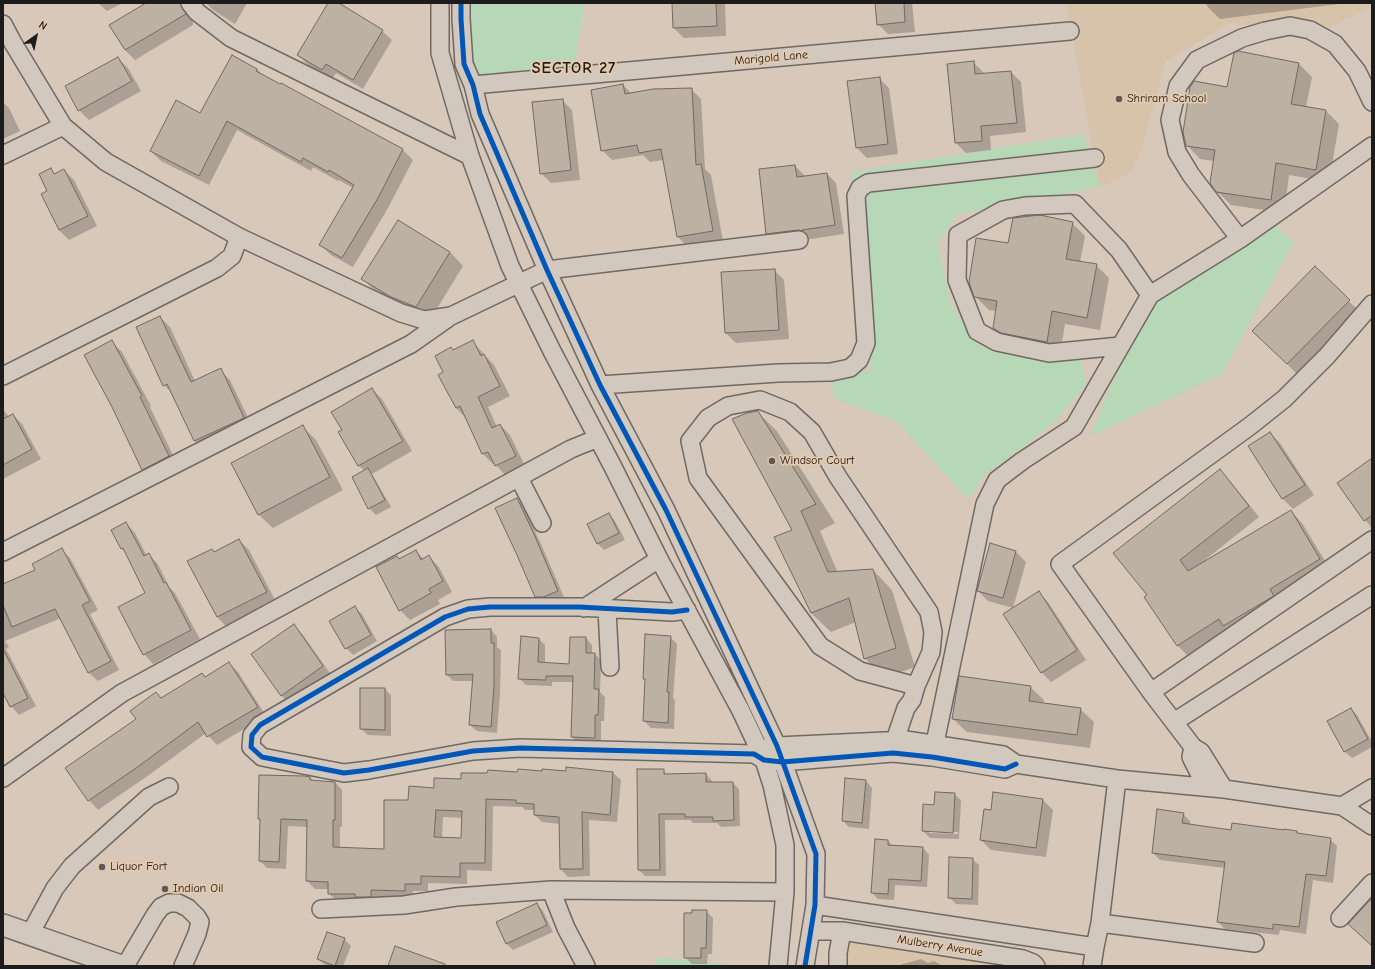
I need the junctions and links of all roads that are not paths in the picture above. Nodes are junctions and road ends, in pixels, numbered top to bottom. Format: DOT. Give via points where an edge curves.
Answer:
graph roads {
  1 [pos="190,3"];
  2 [pos="440,3"];
  3 [pos="462,3"];
  4 [pos="3,24"];
  5 [pos="1070,31"];
  6 [pos="8,45"];
  7 [pos="472,85"];
  8 [pos="1372,102"];
  9 [pos="63,126"];
  10 [pos="1372,146"];
  11 [pos="3,155"];
  12 [pos="470,156"];
  13 [pos="1095,158"];
  14 [pos="239,236"];
  15 [pos="1240,239"];
  16 [pos="799,240"];
  17 [pos="546,270"];
  18 [pos="518,282"];
  19 [pos="1150,295"];
  20 [pos="1372,304"];
  21 [pos="451,316"];
  22 [pos="1120,346"];
  23 [pos="3,376"];
  24 [pos="600,384"];
  25 [pos="598,438"];
  26 [pos="519,478"];
  27 [pos="542,523"];
  28 [pos="1372,540"];
  29 [pos="3,552"];
  30 [pos="659,559"];
  31 [pos="1372,595"];
  32 [pos="584,608"];
  33 [pos="607,610"];
  34 [pos="687,610"];
  35 [pos="610,667"];
  36 [pos="1151,692"];
  37 [pos="914,693"];
  38 [pos="1174,722"];
  39 [pos="777,746"];
  40 [pos="899,747"];
  41 [pos="1193,747"];
  42 [pos="934,751"];
  43 [pos="759,754"];
  44 [pos="782,762"];
  45 [pos="3,778"];
  46 [pos="1117,779"];
  47 [pos="169,787"];
  48 [pos="1206,787"];
  49 [pos="1372,788"];
  50 [pos="1224,789"];
  51 [pos="1342,806"];
  52 [pos="1372,826"];
  53 [pos="1372,883"];
  54 [pos="551,890"];
  55 [pos="785,892"];
  56 [pos="815,905"];
  57 [pos="320,909"];
  58 [pos="1340,918"];
  59 [pos="1100,923"];
  60 [pos="3,925"];
  61 [pos="811,931"];
  62 [pos="842,931"];
  63 [pos="30,934"];
  64 [pos="1256,943"];
  65 [pos="1095,947"];
  66 [pos="90,961"];
  67 [pos="121,966"];
  68 [pos="125,966"];
  69 [pos="183,966"];
  70 [pos="586,966"];
  71 [pos="778,966"];
  72 [pos="805,966"];
  73 [pos="838,966"];
  74 [pos="1036,966"];
  75 [pos="1092,966"];
  1 -- 12 [label="street" via="197,12 231,38"];
  2 -- 12 [label="street" via="440,53"];
  3 -- 7 [label="street" via="464,64"];
  4 -- 6 [label="street"];
  5 -- 7 [label="street, Marigold Lane"];
  6 -- 9 [label="street"];
  7 -- 17 [label="street" via="480,114"];
  8 -- 15 [label="street" via="1357,71 1335,44 1310,30 1290,26 1265,31 1242,38 1197,60 1178,86 1170,120 1176,152"];
  9 -- 11 [label="street"];
  9 -- 14 [label="street" via="106,162"];
  10 -- 15 [label="street"];
  12 -- 18 [label="street"];
  13 -- 24 [label="street" via="868,183 860,188 856,196 866,343 859,360 850,368 831,372"];
  14 -- 21 [label="street" via="401,313 424,320"];
  14 -- 23 [label="street" via="232,256 217,268"];
  15 -- 19 [label="street"];
  16 -- 17 [label="street"];
  17 -- 18 [label="street"];
  17 -- 24 [label="street"];
  18 -- 21 [label="street"];
  18 -- 25 [label="street"];
  19 -- 22 [label="street"];
  19 -- 22 [label="street" via="1119,250 1075,204 1024,206 1003,210 958,235 957,280 977,331 997,342 1049,353"];
  20 -- 36 [label="street" via="1327,356 1284,399 1060,564"];
  21 -- 29 [label="street" via="411,344"];
  22 -- 42 [label="street" via="1074,427 996,480 985,504"];
  24 -- 39 [label="street" via="666,510"];
  25 -- 26 [label="street"];
  25 -- 30 [label="street"];
  26 -- 27 [label="street"];
  26 -- 45 [label="street" via="122,693"];
  28 -- 36 [label="street"];
  30 -- 32 [label="street"];
  30 -- 34 [label="street"];
  31 -- 38 [label="street"];
  32 -- 33 [label="street"];
  32 -- 43 [label="street" via="490,607 468,609 444,616 260,724 252,735 251,747 262,757 344,773 473,751 520,748"];
  33 -- 34 [label="street"];
  33 -- 35 [label="street"];
  34 -- 43 [label="street" via="741,711"];
  36 -- 38 [label="street"];
  37 -- 37 [label="street" via="931,652 933,632 929,612 838,477 812,432 790,412 760,400 728,406 708,418 690,441 698,478 820,646 860,671"];
  37 -- 40 [label="street" via="906,708"];
  38 -- 41 [label="street"];
  39 -- 40 [label="street"];
  39 -- 43 [label="street"];
  39 -- 44 [label="street"];
  40 -- 42 [label="street"];
  40 -- 44 [label="street"];
  41 -- 48 [label="street" via="1191,757"];
  41 -- 50 [label="street" via="1201,752"];
  42 -- 46 [label="street" via="1005,769 1016,764"];
  43 -- 44 [label="street"];
  43 -- 55 [label="street" via="772,785 785,845"];
  44 -- 56 [label="street" via="816,854"];
  46 -- 48 [label="street"];
  46 -- 59 [label="street"];
  47 -- 63 [label="street" via="149,797 72,866 55,888"];
  48 -- 50 [label="street"];
  49 -- 51 [label="street"];
  50 -- 51 [label="street"];
  51 -- 52 [label="street"];
  53 -- 58 [label="street"];
  54 -- 55 [label="street"];
  54 -- 57 [label="street" via="404,905"];
  54 -- 70 [label="street" via="566,928"];
  55 -- 71 [label="street"];
  56 -- 61 [label="street"];
  56 -- 65 [label="street"];
  59 -- 64 [label="street"];
  59 -- 65 [label="street"];
  60 -- 63 [label="main road"];
  61 -- 62 [label="street, Mulberry Avenue"];
  61 -- 72 [label="street"];
  62 -- 73 [label="street"];
  62 -- 74 [label="street, Mulberry Avenue" via="1023,959"];
  63 -- 66 [label="main road"];
  65 -- 75 [label="street"];
  66 -- 67 [label="main road"];
  68 -- 69 [label="street" via="161,906 169,903 178,903 188,908 200,922"];
}
